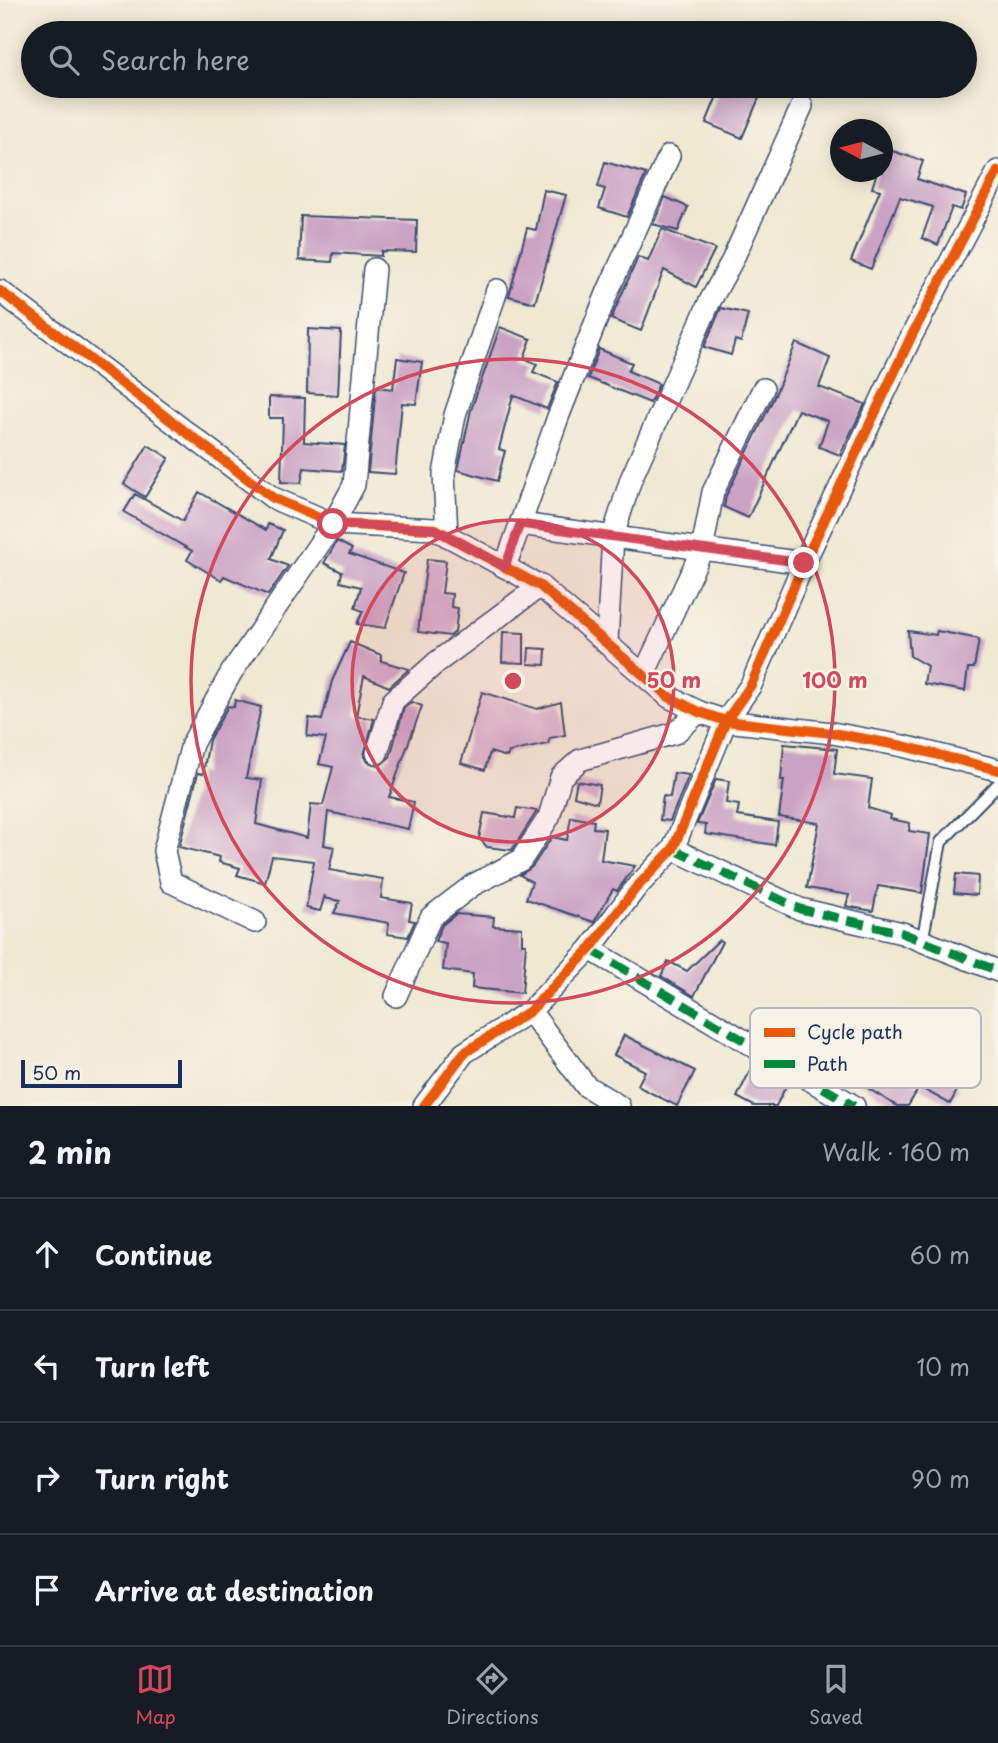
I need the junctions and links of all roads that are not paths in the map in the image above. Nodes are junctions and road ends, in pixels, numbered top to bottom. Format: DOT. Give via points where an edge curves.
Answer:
graph roads {
  1 [pos="802,106"];
  2 [pos="670,156"];
  3 [pos="998,171"];
  4 [pos="374,269"];
  5 [pos="497,290"];
  6 [pos="0,291"];
  7 [pos="763,390"];
  8 [pos="333,524"];
  9 [pos="520,524"];
  10 [pos="447,536"];
  11 [pos="613,536"];
  12 [pos="702,550"];
  13 [pos="804,563"];
  14 [pos="505,567"];
  15 [pos="540,586"];
  16 [pos="607,641"];
  17 [pos="644,674"];
  18 [pos="699,712"];
  19 [pos="726,721"];
  20 [pos="377,753"];
  21 [pos="998,770"];
  22 [pos="998,784"];
  23 [pos="673,849"];
  24 [pos="255,922"];
  25 [pos="922,942"];
  26 [pos="590,949"];
  27 [pos="998,971"];
  28 [pos="396,996"];
  29 [pos="530,1011"];
  30 [pos="750,1044"];
  31 [pos="824,1088"];
  32 [pos="424,1106"];
  33 [pos="619,1106"];
  34 [pos="854,1106"];
  1 -- 11 [label="street" via="631,479"];
  2 -- 9 [label="street" via="608,291"];
  3 -- 13 [label="street" via="911,337"];
  4 -- 8 [label="street" via="354,485"];
  5 -- 10 [label="street" via="455,415 444,474"];
  6 -- 8 [label="street" via="273,498"];
  7 -- 12 [label="street" via="713,492"];
  8 -- 10 [label="street" via="435,529"];
  8 -- 24 [label="street" via="231,673 192,744 164,850 171,882"];
  9 -- 11 [label="street"];
  9 -- 14 [label="street"];
  10 -- 14 [label="street"];
  11 -- 12 [label="street"];
  11 -- 16 [label="street"];
  12 -- 13 [label="street"];
  12 -- 17 [label="street"];
  13 -- 19 [label="street" via="751,685"];
  14 -- 15 [label="street"];
  15 -- 16 [label="street"];
  15 -- 20 [label="street" via="437,662 393,701"];
  16 -- 17 [label="street"];
  17 -- 18 [label="street" via="669,697"];
  18 -- 19 [label="street"];
  18 -- 28 [label="street" via="675,733 580,760 561,777 549,817 521,860 473,885 431,917"];
  19 -- 21 [label="street" via="844,735"];
  19 -- 23 [label="street"];
  22 -- 25 [label="lane" via="941,842"];
  23 -- 25 [label="street" via="800,909"];
  23 -- 26 [label="street" via="635,889"];
  25 -- 27 [label="street"];
  26 -- 29 [label="street"];
  26 -- 30 [label="street"];
  29 -- 32 [label="street" via="464,1053"];
  29 -- 33 [label="street" via="586,1086"];
  31 -- 34 [label="street"];
}
